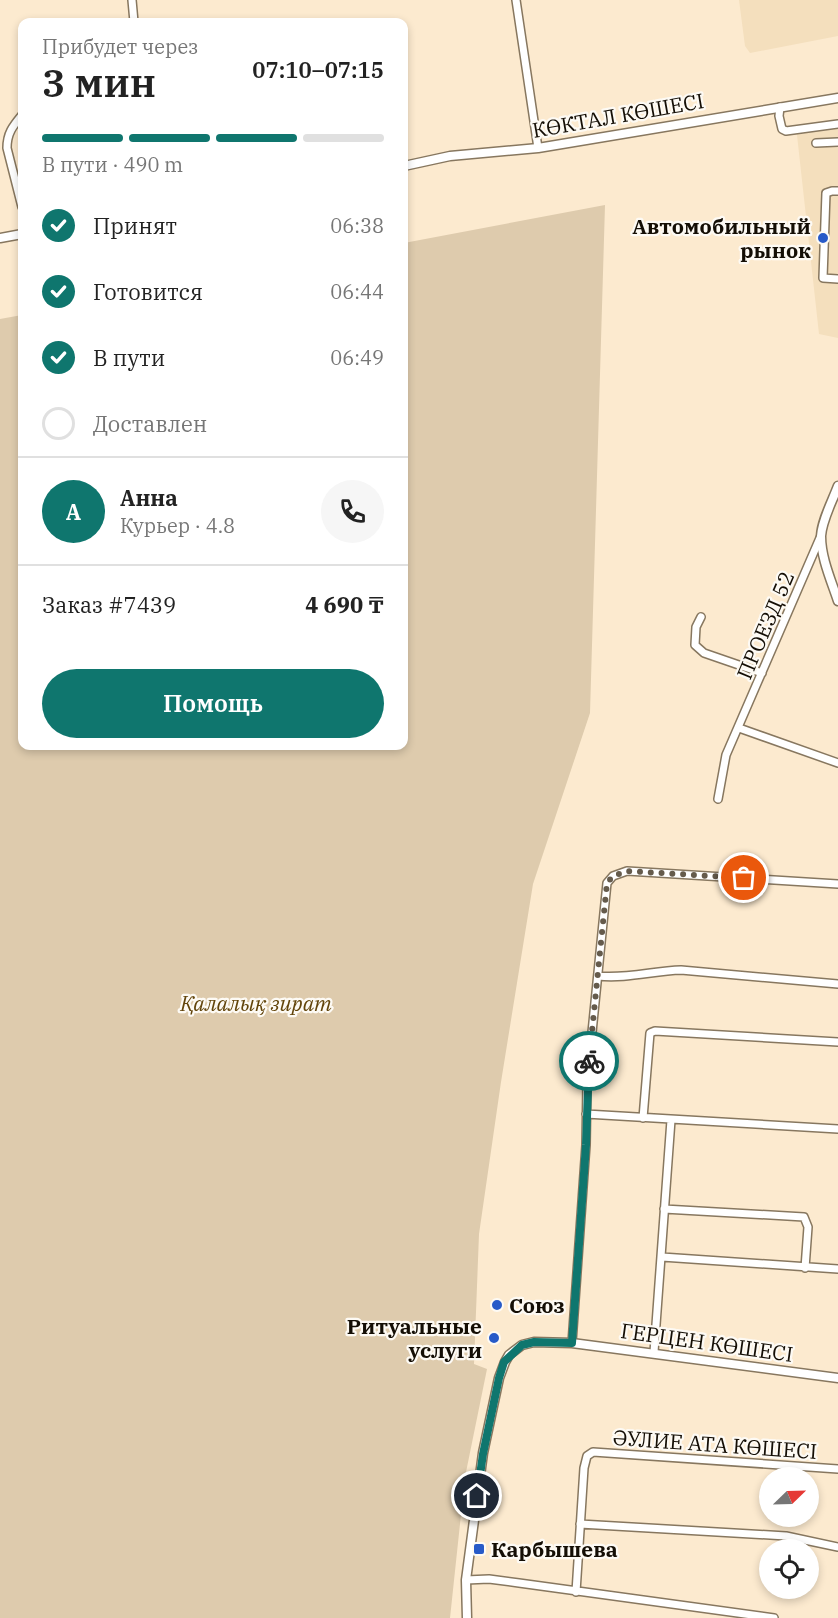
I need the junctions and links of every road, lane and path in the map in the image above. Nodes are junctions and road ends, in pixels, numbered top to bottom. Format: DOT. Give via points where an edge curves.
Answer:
graph roads {
  1 [pos="132,0"];
  2 [pos="516,0"];
  3 [pos="134,18"];
  4 [pos="838,98"];
  5 [pos="780,107"];
  6 [pos="18,120"];
  7 [pos="838,124"];
  8 [pos="838,142"];
  9 [pos="816,143"];
  10 [pos="538,148"];
  11 [pos="408,165"];
  12 [pos="18,191"];
  13 [pos="838,191"];
  14 [pos="18,235"];
  15 [pos="0,238"];
  16 [pos="838,279"];
  17 [pos="838,486"];
  18 [pos="821,536"];
  19 [pos="838,601"];
  20 [pos="701,617"];
  21 [pos="762,673"];
  22 [pos="739,728"];
  23 [pos="838,763"];
  24 [pos="718,799"];
  25 [pos="838,884"];
  26 [pos="597,976"];
  27 [pos="838,984"];
  28 [pos="838,1042"];
  29 [pos="586,1114"];
  30 [pos="643,1118"];
  31 [pos="671,1120"];
  32 [pos="838,1129"];
  33 [pos="664,1209"];
  34 [pos="662,1257"];
  35 [pos="805,1268"];
  36 [pos="838,1269"];
  37 [pos="572,1343"];
  38 [pos="654,1352"];
  39 [pos="838,1378"];
  40 [pos="838,1469"];
  41 [pos="580,1524"];
  42 [pos="838,1547"];
  43 [pos="466,1580"];
  44 [pos="576,1592"];
  45 [pos="467,1618"];
  46 [pos="774,1618"];
  1 -- 3 [label="street"];
  2 -- 10 [label="street"];
  4 -- 5 [label="street, КӨКТАЛ КӨШЕСІ"];
  5 -- 7 [label="street" via="782,129 786,131"];
  5 -- 10 [label="street, КӨКТАЛ КӨШЕСІ"];
  6 -- 12 [label="street" via="10,130 7,148"];
  8 -- 9 [label="street"];
  10 -- 11 [label="street, КӨКТАЛ КӨШЕСІ" via="450,156"];
  13 -- 16 [label="street" via="826,193 823,278"];
  14 -- 15 [label="street"];
  17 -- 18 [label="street"];
  18 -- 19 [label="street" via="824,561"];
  18 -- 21 [label="street, ПРОЕЗД 52"];
  20 -- 21 [label="street" via="695,645 704,653"];
  21 -- 22 [label="street, ПРОЕЗД 52"];
  22 -- 23 [label="street"];
  22 -- 24 [label="street, ПРОЕЗД 52" via="726,755"];
  25 -- 26 [label="street" via="627,871 613,876 607,883"];
  26 -- 27 [label="street" via="681,970"];
  26 -- 29 [label="street"];
  28 -- 30 [label="street" via="655,1031 650,1033"];
  29 -- 30 [label="street"];
  29 -- 37 [label="street"];
  30 -- 31 [label="street"];
  31 -- 32 [label="street"];
  31 -- 33 [label="street"];
  33 -- 34 [label="street"];
  33 -- 35 [label="street" via="804,1217 808,1227"];
  34 -- 35 [label="street"];
  34 -- 38 [label="street"];
  35 -- 36 [label="street"];
  37 -- 38 [label="street, ГЕРЦЕН КӨШЕСІ"];
  37 -- 43 [label="street, ГЕРЦЕН КӨШЕСІ" via="522,1345 504,1362 483,1454"];
  38 -- 39 [label="street, ГЕРЦЕН КӨШЕСІ"];
  40 -- 41 [label="street, ӘУЛИЕ АТА КӨШЕСІ" via="593,1452 587,1456 584,1468"];
  41 -- 42 [label="street" via="786,1536"];
  41 -- 44 [label="street, ӘУЛИЕ АТА КӨШЕСІ"];
  43 -- 44 [label="street"];
  43 -- 45 [label="street, ГЕРЦЕН КӨШЕСІ"];
  44 -- 46 [label="street"];
}
